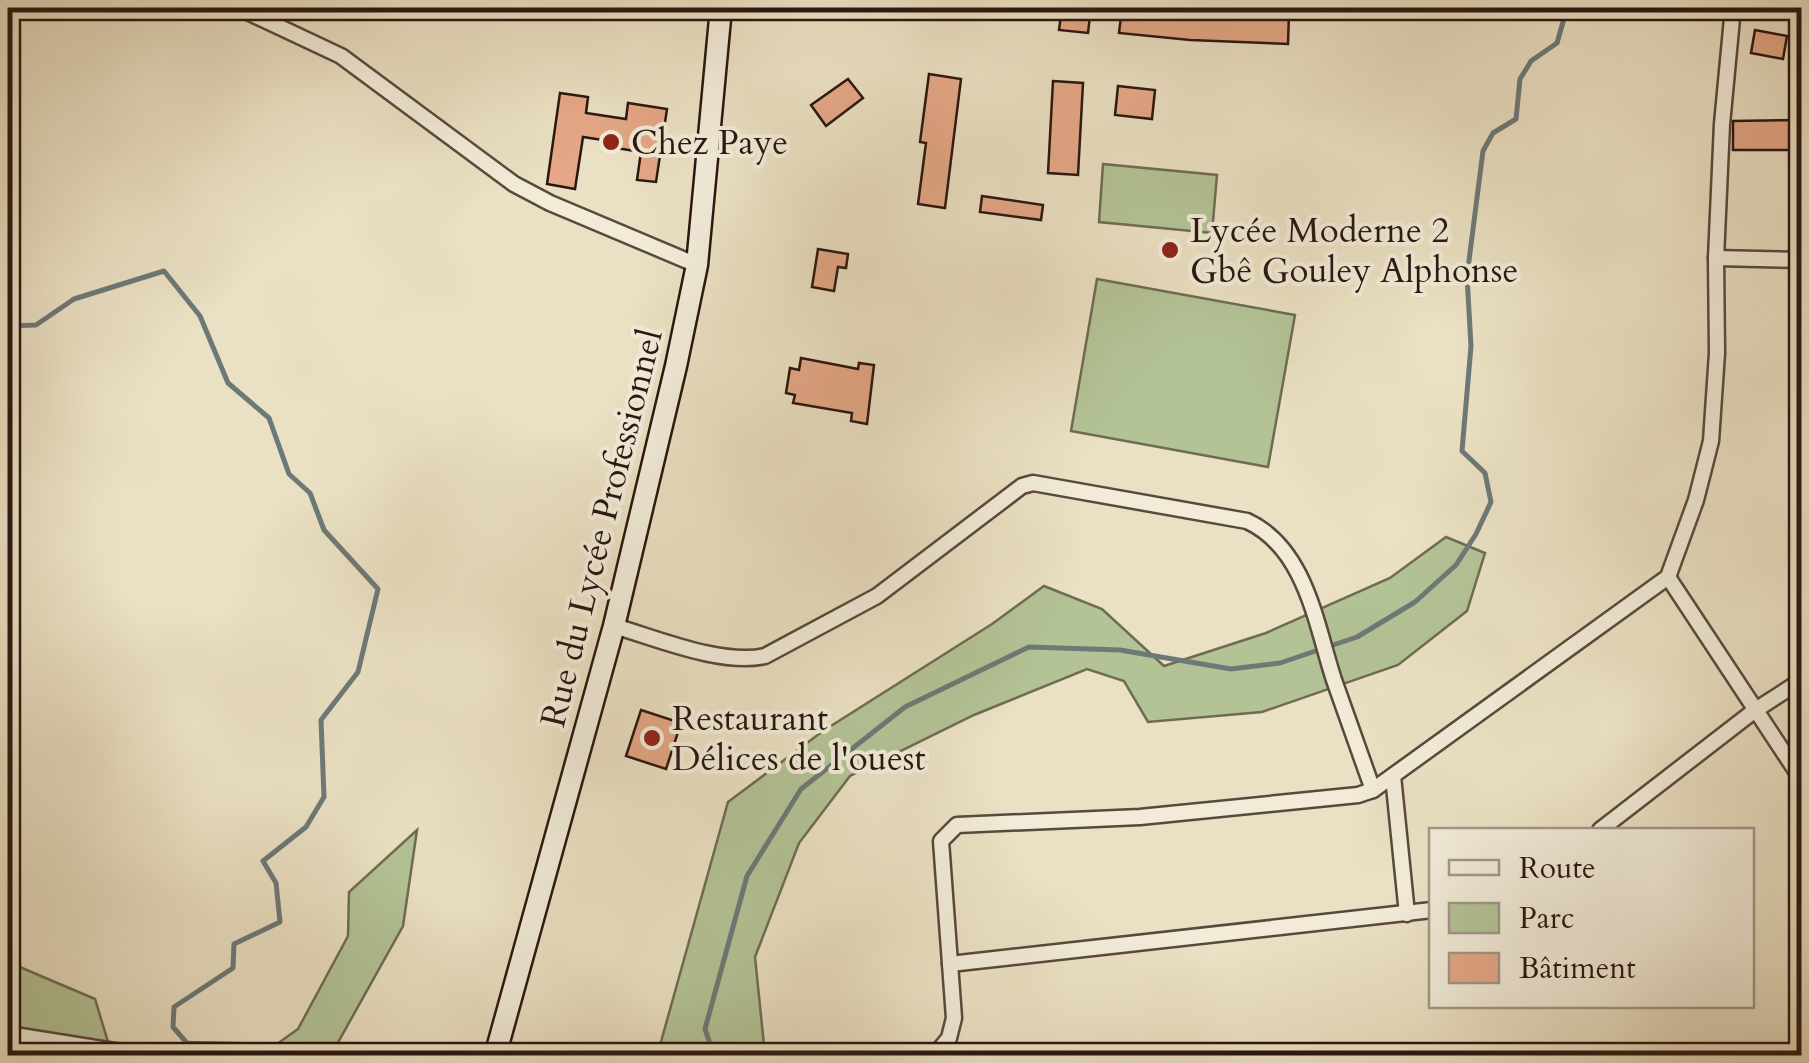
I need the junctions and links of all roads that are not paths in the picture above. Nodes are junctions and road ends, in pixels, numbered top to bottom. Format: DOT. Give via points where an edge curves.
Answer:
graph roads {
  1 [pos="239,8"];
  2 [pos="721,8"];
  3 [pos="1733,8"];
  4 [pos="1716,258"];
  5 [pos="1802,260"];
  6 [pos="697,265"];
  7 [pos="1668,577"];
  8 [pos="614,626"];
  9 [pos="1802,680"];
  10 [pos="1754,711"];
  11 [pos="1393,776"];
  12 [pos="1802,780"];
  13 [pos="1373,790"];
  14 [pos="1603,828"];
  15 [pos="1429,910"];
  16 [pos="1408,914"];
  17 [pos="950,964"];
  18 [pos="8,1034"];
  19 [pos="146,1056"];
  20 [pos="496,1056"];
  21 [pos="934,1056"];
  1 -- 6 [label="street" via="342,56 514,184"];
  2 -- 6 [label="main road, Rue du Lycée Professionnel"];
  3 -- 4 [label="street"];
  4 -- 5 [label="street"];
  4 -- 7 [label="street" via="1712,441"];
  6 -- 8 [label="main road, Rue du Lycée Professionnel"];
  7 -- 10 [label="street"];
  7 -- 11 [label="street"];
  8 -- 13 [label="street" via="722,656 764,656 877,596 1033,483 1248,521 1296,569"];
  8 -- 20 [label="main road, Rue du Lycée Professionnel"];
  9 -- 10 [label="street"];
  10 -- 12 [label="street"];
  10 -- 14 [label="street"];
  11 -- 13 [label="street"];
  11 -- 16 [label="street"];
  13 -- 17 [label="street" via="1140,817 957,826 941,842"];
  15 -- 16 [label="street"];
  16 -- 17 [label="street"];
  17 -- 21 [label="street" via="952,1030"];
  18 -- 19 [label="street"];
}
